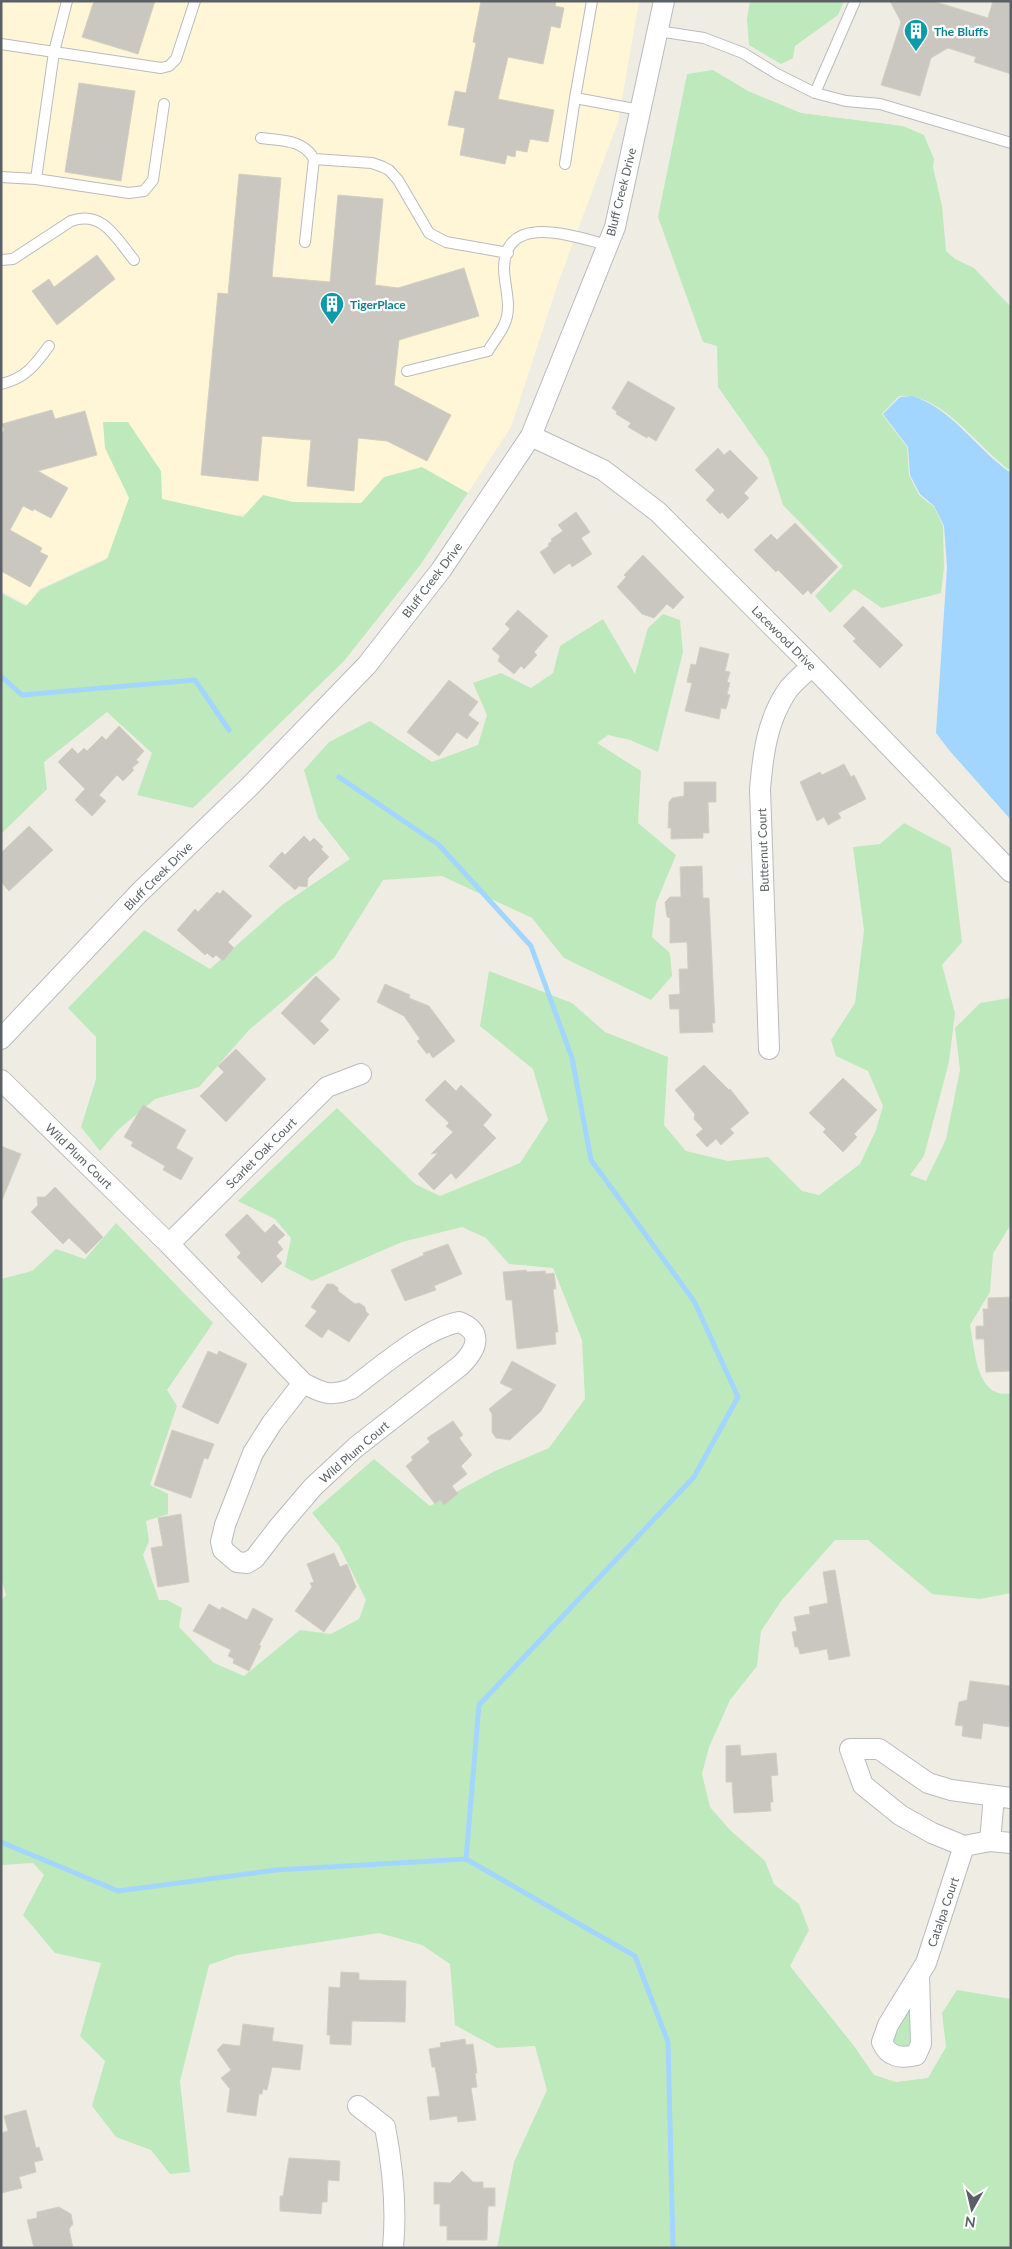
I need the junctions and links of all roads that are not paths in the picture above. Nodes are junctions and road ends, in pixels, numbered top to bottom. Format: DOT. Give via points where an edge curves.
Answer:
graph roads {
  1 [pos="67,1"];
  2 [pos="194,1"];
  3 [pos="592,1"];
  4 [pos="664,1"];
  5 [pos="855,1"];
  6 [pos="658,31"];
  7 [pos="1,44"];
  8 [pos="54,52"];
  9 [pos="815,93"];
  10 [pos="575,98"];
  11 [pos="164,104"];
  12 [pos="640,110"];
  13 [pos="261,138"];
  14 [pos="1011,143"];
  15 [pos="314,158"];
  16 [pos="565,164"];
  17 [pos="1,177"];
  18 [pos="36,179"];
  19 [pos="305,242"];
  20 [pos="608,245"];
  21 [pos="508,252"];
  22 [pos="1,260"];
  23 [pos="134,260"];
  24 [pos="49,346"];
  25 [pos="407,371"];
  26 [pos="1,384"];
  27 [pos="531,436"];
  28 [pos="812,666"];
  29 [pos="1011,872"];
  30 [pos="1,1039"];
  31 [pos="770,1049"];
  32 [pos="361,1074"];
  33 [pos="1,1080"];
  34 [pos="169,1244"];
  35 [pos="303,1383"];
  36 [pos="1003,1797"];
  37 [pos="990,1841"];
  38 [pos="1011,1844"];
  39 [pos="964,1846"];
  40 [pos="919,1977"];
  41 [pos="358,2106"];
  42 [pos="393,2248"];
  1 -- 8 [label="lane"];
  2 -- 8 [label="lane" via="176,59 169,66 161,68"];
  3 -- 10 [label="lane"];
  4 -- 6 [label="street, Bluff Creek Drive"];
  5 -- 9 [label="lane"];
  6 -- 9 [label="lane" via="704,38 743,53"];
  6 -- 12 [label="street, Bluff Creek Drive"];
  7 -- 8 [label="lane"];
  8 -- 18 [label="lane"];
  9 -- 14 [label="lane" via="846,101 880,104"];
  10 -- 12 [label="lane"];
  10 -- 16 [label="lane"];
  11 -- 18 [label="lane" via="153,180 144,192 129,193"];
  12 -- 20 [label="street, Bluff Creek Drive" via="615,227"];
  13 -- 15 [label="lane" via="296,143 309,150"];
  15 -- 19 [label="lane"];
  15 -- 21 [label="lane" via="383,166 398,180 429,233 446,242"];
  17 -- 18 [label="lane"];
  20 -- 21 [label="lane" via="548,231 523,235 510,244"];
  20 -- 27 [label="street, Bluff Creek Drive"];
  21 -- 25 [label="lane" via="504,267 508,301 505,324 488,351"];
  22 -- 23 [label="lane" via="14,260 71,221 91,218 104,226"];
  24 -- 26 [label="lane" via="23,376"];
  27 -- 28 [label="street, Lacewood Drive" via="602,470 658,512"];
  27 -- 30 [label="street, Bluff Creek Drive" via="441,570 367,665 249,787 139,893"];
  28 -- 29 [label="street, Lacewood Drive"];
  28 -- 31 [label="street, Butternut Court" via="787,691 763,750 760,788"];
  32 -- 34 [label="street, Scarlet Oak Court" via="327,1087"];
  33 -- 34 [label="street, Wild Plum Court"];
  34 -- 35 [label="street, Wild Plum Court"];
  35 -- 35 [label="street, Wild Plum Court" via="253,1454 231,1510 221,1542 223,1550 237,1562 247,1563 255,1558 313,1487 356,1447 462,1365 476,1346 475,1335 470,1327 459,1322 447,1324 430,1332 351,1389 340,1393 323,1394"];
  36 -- 37 [label="street"];
  36 -- 39 [label="street" via="951,1790 928,1783 879,1748 850,1749 863,1785 900,1815"];
  37 -- 38 [label="street"];
  37 -- 39 [label="street"];
  39 -- 40 [label="street, Catalpa Court"];
  41 -- 42 [label="street" via="385,2127 394,2174 396,2219"];
}
